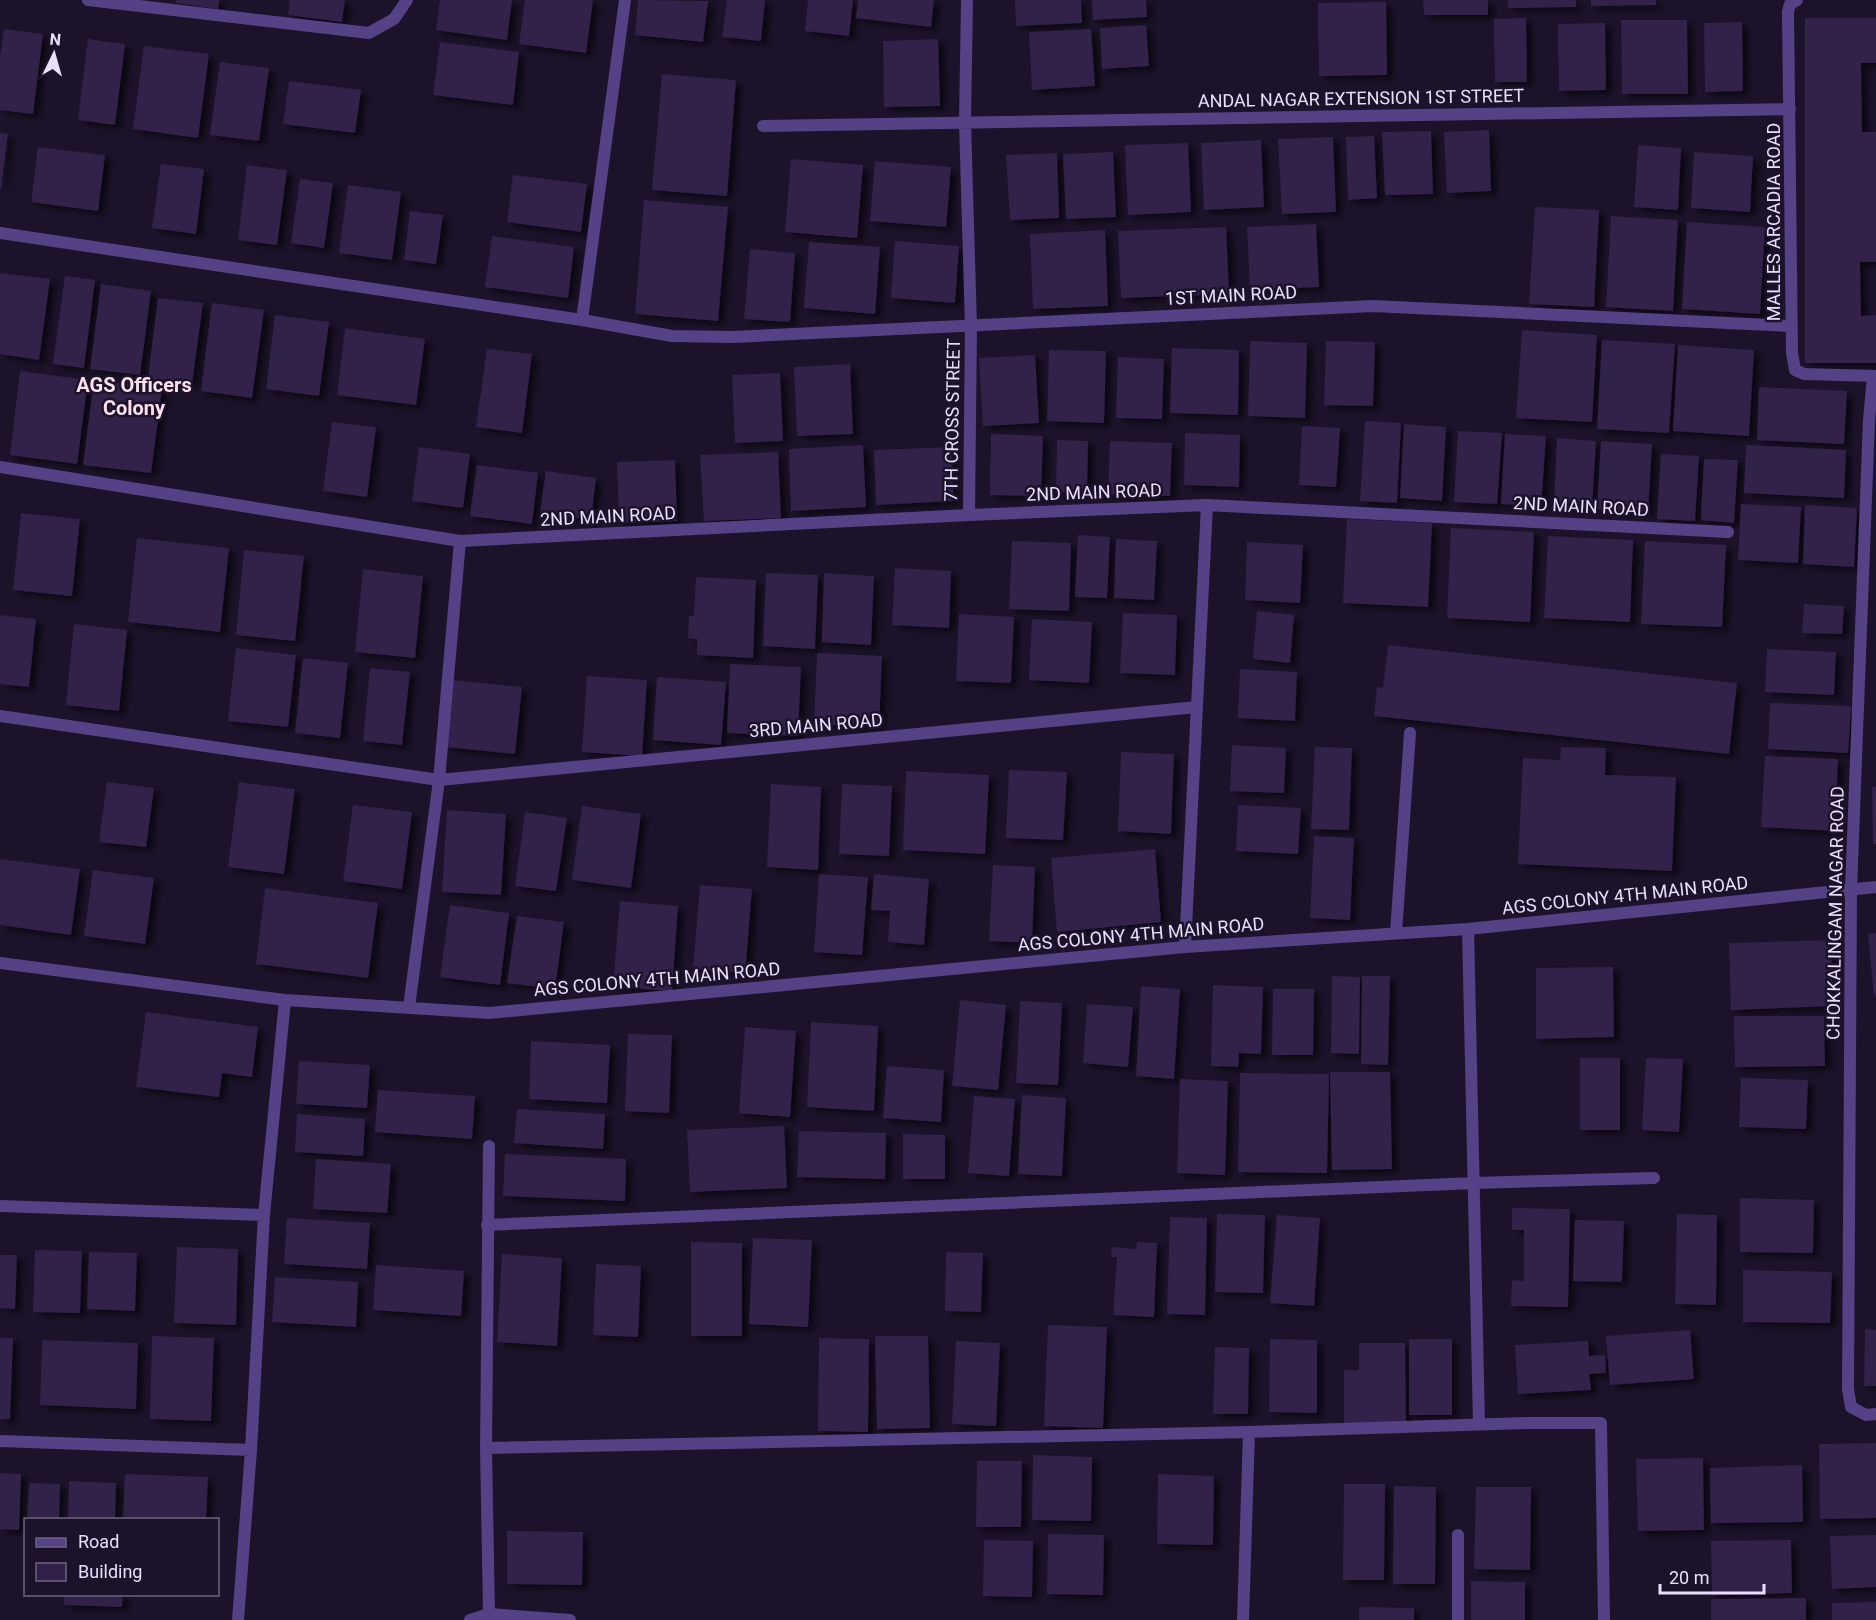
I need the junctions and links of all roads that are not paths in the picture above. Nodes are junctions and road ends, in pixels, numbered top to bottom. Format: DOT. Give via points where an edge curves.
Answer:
graph roads {
  1 [pos="88,0"];
  2 [pos="407,0"];
  3 [pos="625,0"];
  4 [pos="967,0"];
  5 [pos="1797,0"];
  6 [pos="1790,109"];
  7 [pos="965,122"];
  8 [pos="762,126"];
  9 [pos="0,233"];
  10 [pos="582,320"];
  11 [pos="971,326"];
  12 [pos="1791,326"];
  13 [pos="1875,376"];
  14 [pos="1869,420"];
  15 [pos="0,467"];
  16 [pos="1207,505"];
  17 [pos="969,515"];
  18 [pos="1728,532"];
  19 [pos="460,541"];
  20 [pos="1197,707"];
  21 [pos="0,716"];
  22 [pos="1410,733"];
  23 [pos="439,780"];
  24 [pos="1876,887"];
  25 [pos="1851,890"];
  26 [pos="1468,929"];
  27 [pos="1396,933"];
  28 [pos="1185,947"];
  29 [pos="0,963"];
  30 [pos="285,1000"];
  31 [pos="409,1007"];
  32 [pos="489,1146"];
  33 [pos="1654,1178"];
  34 [pos="1474,1183"];
  35 [pos="0,1206"];
  36 [pos="264,1215"];
  37 [pos="487,1225"];
  38 [pos="1876,1414"];
  39 [pos="1479,1424"];
  40 [pos="1250,1432"];
  41 [pos="0,1441"];
  42 [pos="486,1448"];
  43 [pos="251,1450"];
  44 [pos="1458,1535"];
  45 [pos="489,1614"];
  46 [pos="238,1620"];
  47 [pos="470,1620"];
  48 [pos="570,1620"];
  49 [pos="1243,1620"];
  50 [pos="1458,1620"];
  51 [pos="1604,1620"];
  1 -- 2 [label="street" via="369,33 394,20"];
  3 -- 10 [label="street"];
  4 -- 7 [label="street, 7TH CROSS STREET"];
  5 -- 6 [label="street, MALLES ARCADIA ROAD" via="1790,4 1788,12"];
  6 -- 7 [label="street, ANDAL NAGAR EXTENSION 1ST STREET"];
  6 -- 12 [label="street, MALLES ARCADIA ROAD"];
  7 -- 8 [label="street, ANDAL NAGAR EXTENSION 1ST STREET"];
  7 -- 11 [label="street, 7TH CROSS STREET"];
  9 -- 10 [label="street, 1ST MAIN ROAD"];
  10 -- 11 [label="street, 1ST MAIN ROAD" via="672,336 733,337"];
  11 -- 12 [label="street, 1ST MAIN ROAD" via="1373,306"];
  11 -- 17 [label="street, 7TH CROSS STREET"];
  12 -- 13 [label="street, MALLES ARCADIA ROAD" via="1796,370 1804,374"];
  13 -- 14 [label="street, MALLES ARCADIA ROAD"];
  14 -- 25 [label="street, CHOKKALINGAM NAGAR ROAD"];
  15 -- 19 [label="street, 2ND MAIN ROAD"];
  16 -- 17 [label="street, 2ND MAIN ROAD"];
  16 -- 18 [label="street, 2ND MAIN ROAD"];
  16 -- 20 [label="street"];
  17 -- 19 [label="street, 2ND MAIN ROAD"];
  19 -- 23 [label="street"];
  20 -- 23 [label="street, 3RD MAIN ROAD"];
  20 -- 28 [label="street"];
  21 -- 23 [label="street, 3RD MAIN ROAD"];
  22 -- 27 [label="street"];
  23 -- 31 [label="street"];
  24 -- 25 [label="street, AGS COLONY 4TH MAIN ROAD"];
  25 -- 26 [label="street, AGS COLONY 4TH MAIN ROAD"];
  25 -- 38 [label="street, CHOKKALINGAM NAGAR ROAD" via="1848,1389 1851,1407"];
  26 -- 27 [label="street, AGS COLONY 4TH MAIN ROAD"];
  26 -- 34 [label="street"];
  27 -- 28 [label="street, AGS COLONY 4TH MAIN ROAD"];
  28 -- 31 [label="street, AGS COLONY 4TH MAIN ROAD" via="489,1012"];
  29 -- 30 [label="street, AGS COLONY 4TH MAIN ROAD"];
  30 -- 31 [label="street, AGS COLONY 4TH MAIN ROAD"];
  30 -- 36 [label="street"];
  32 -- 37 [label="street"];
  33 -- 34 [label="street"];
  34 -- 37 [label="street"];
  34 -- 39 [label="street"];
  35 -- 36 [label="street"];
  36 -- 43 [label="street"];
  37 -- 42 [label="street"];
  39 -- 40 [label="street"];
  39 -- 51 [label="street" via="1601,1424"];
  40 -- 42 [label="street"];
  40 -- 49 [label="street"];
  41 -- 43 [label="street"];
  42 -- 45 [label="street"];
  43 -- 46 [label="street"];
  44 -- 50 [label="street"];
  45 -- 47 [label="street"];
  45 -- 48 [label="street"];
}
